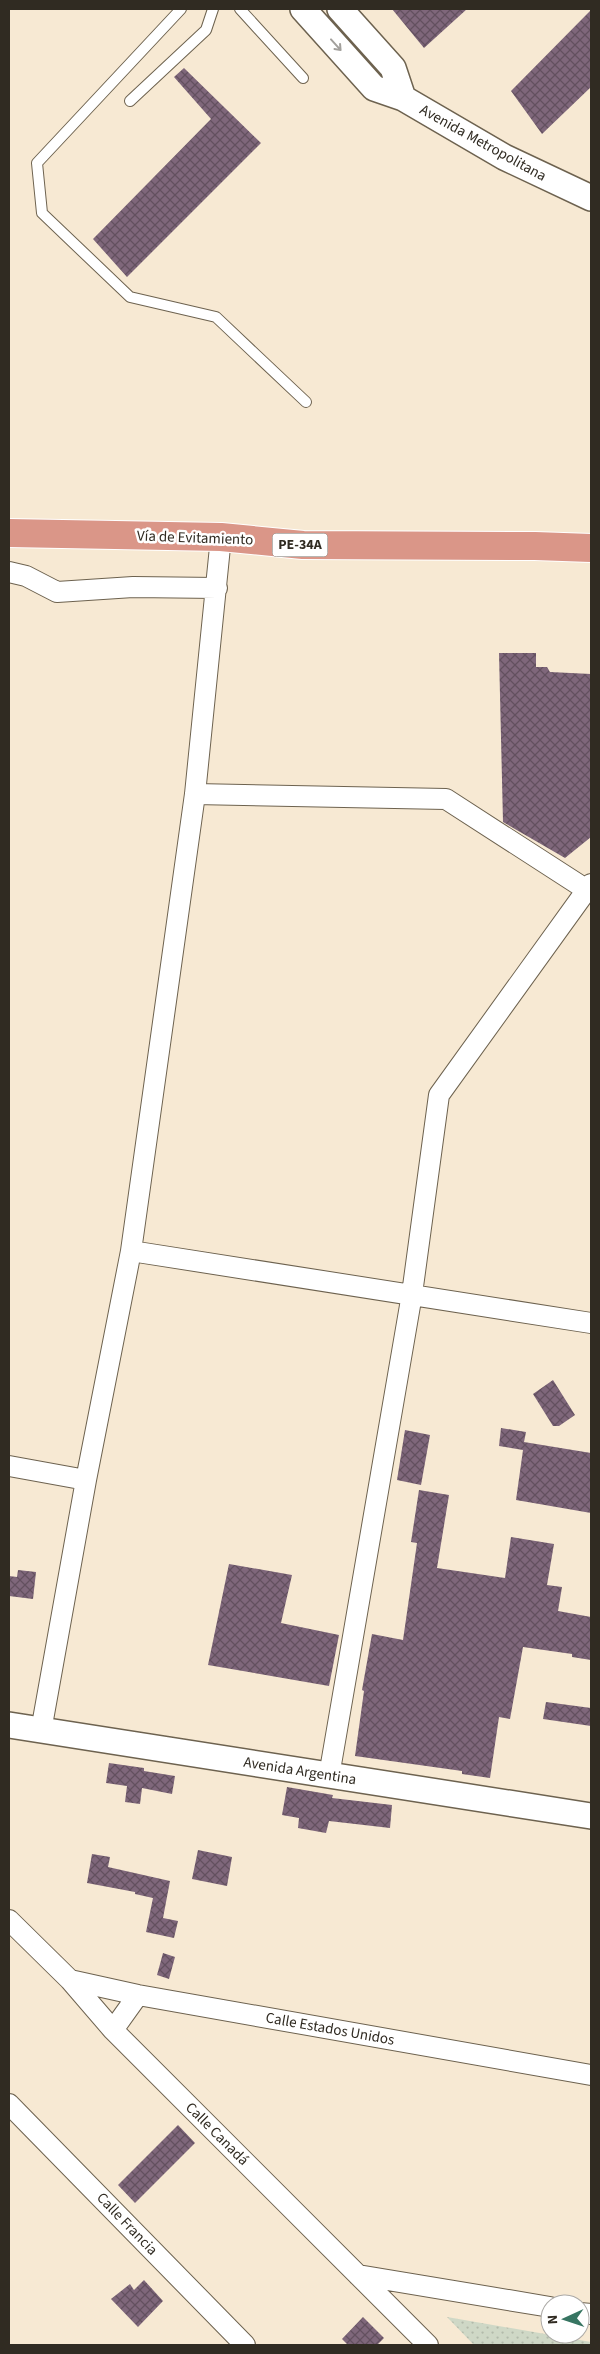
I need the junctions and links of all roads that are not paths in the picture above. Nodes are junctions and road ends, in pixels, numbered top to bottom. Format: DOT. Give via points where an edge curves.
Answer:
graph roads {
  1 [pos="182,9"];
  2 [pos="213,9"];
  3 [pos="240,9"];
  4 [pos="303,9"];
  5 [pos="340,9"];
  6 [pos="304,78"];
  7 [pos="402,98"];
  8 [pos="130,101"];
  9 [pos="591,198"];
  10 [pos="306,402"];
  11 [pos="9,533"];
  12 [pos="221,537"];
  13 [pos="591,548"];
  14 [pos="9,572"];
  15 [pos="217,588"];
  16 [pos="195,794"];
  17 [pos="589,887"];
  18 [pos="131,1251"];
  19 [pos="412,1294"];
  20 [pos="591,1323"];
  21 [pos="9,1466"];
  22 [pos="86,1480"];
  23 [pos="9,1725"];
  24 [pos="42,1731"];
  25 [pos="329,1776"];
  26 [pos="591,1816"];
  27 [pos="9,1920"];
  28 [pos="70,1980"];
  29 [pos="138,1995"];
  30 [pos="113,2030"];
  31 [pos="591,2075"];
  32 [pos="9,2104"];
  33 [pos="358,2275"];
  34 [pos="540,2305"];
  35 [pos="245,2345"];
  36 [pos="428,2345"];
  1 -- 10 [label="lane" via="37,163 42,213 130,297 216,317"];
  2 -- 8 [label="lane" via="206,30"];
  3 -- 6 [label="lane"];
  4 -- 7 [label="street, Avenida Metropolitana, one-way" via="374,88"];
  5 -- 7 [label="street, Avenida Metropolitana" via="393,68"];
  7 -- 9 [label="street, Avenida Metropolitana" via="504,157"];
  11 -- 12 [label="highway, Vía de Evitamiento / PE-34A"];
  12 -- 13 [label="highway, Vía de Evitamiento / PE-34A" via="303,545"];
  12 -- 15 [label="street"];
  14 -- 15 [label="street" via="26,576 57,592 133,587"];
  15 -- 16 [label="street"];
  16 -- 17 [label="street" via="446,800"];
  16 -- 18 [label="street"];
  17 -- 19 [label="street" via="439,1095"];
  18 -- 19 [label="street"];
  18 -- 22 [label="street"];
  19 -- 20 [label="street"];
  19 -- 25 [label="street"];
  21 -- 22 [label="street"];
  22 -- 24 [label="street"];
  23 -- 24 [label="street, Avenida Argentina"];
  24 -- 25 [label="street, Avenida Argentina"];
  25 -- 26 [label="street, Avenida Argentina"];
  27 -- 28 [label="street, Calle Canadá"];
  28 -- 29 [label="street, Calle Estados Unidos"];
  28 -- 30 [label="street, Calle Canadá"];
  29 -- 30 [label="street"];
  29 -- 31 [label="street, Calle Estados Unidos"];
  30 -- 33 [label="street, Calle Canadá"];
  32 -- 35 [label="street, Calle Francia"];
  33 -- 34 [label="street"];
  33 -- 36 [label="street, Calle Canadá"];
}
